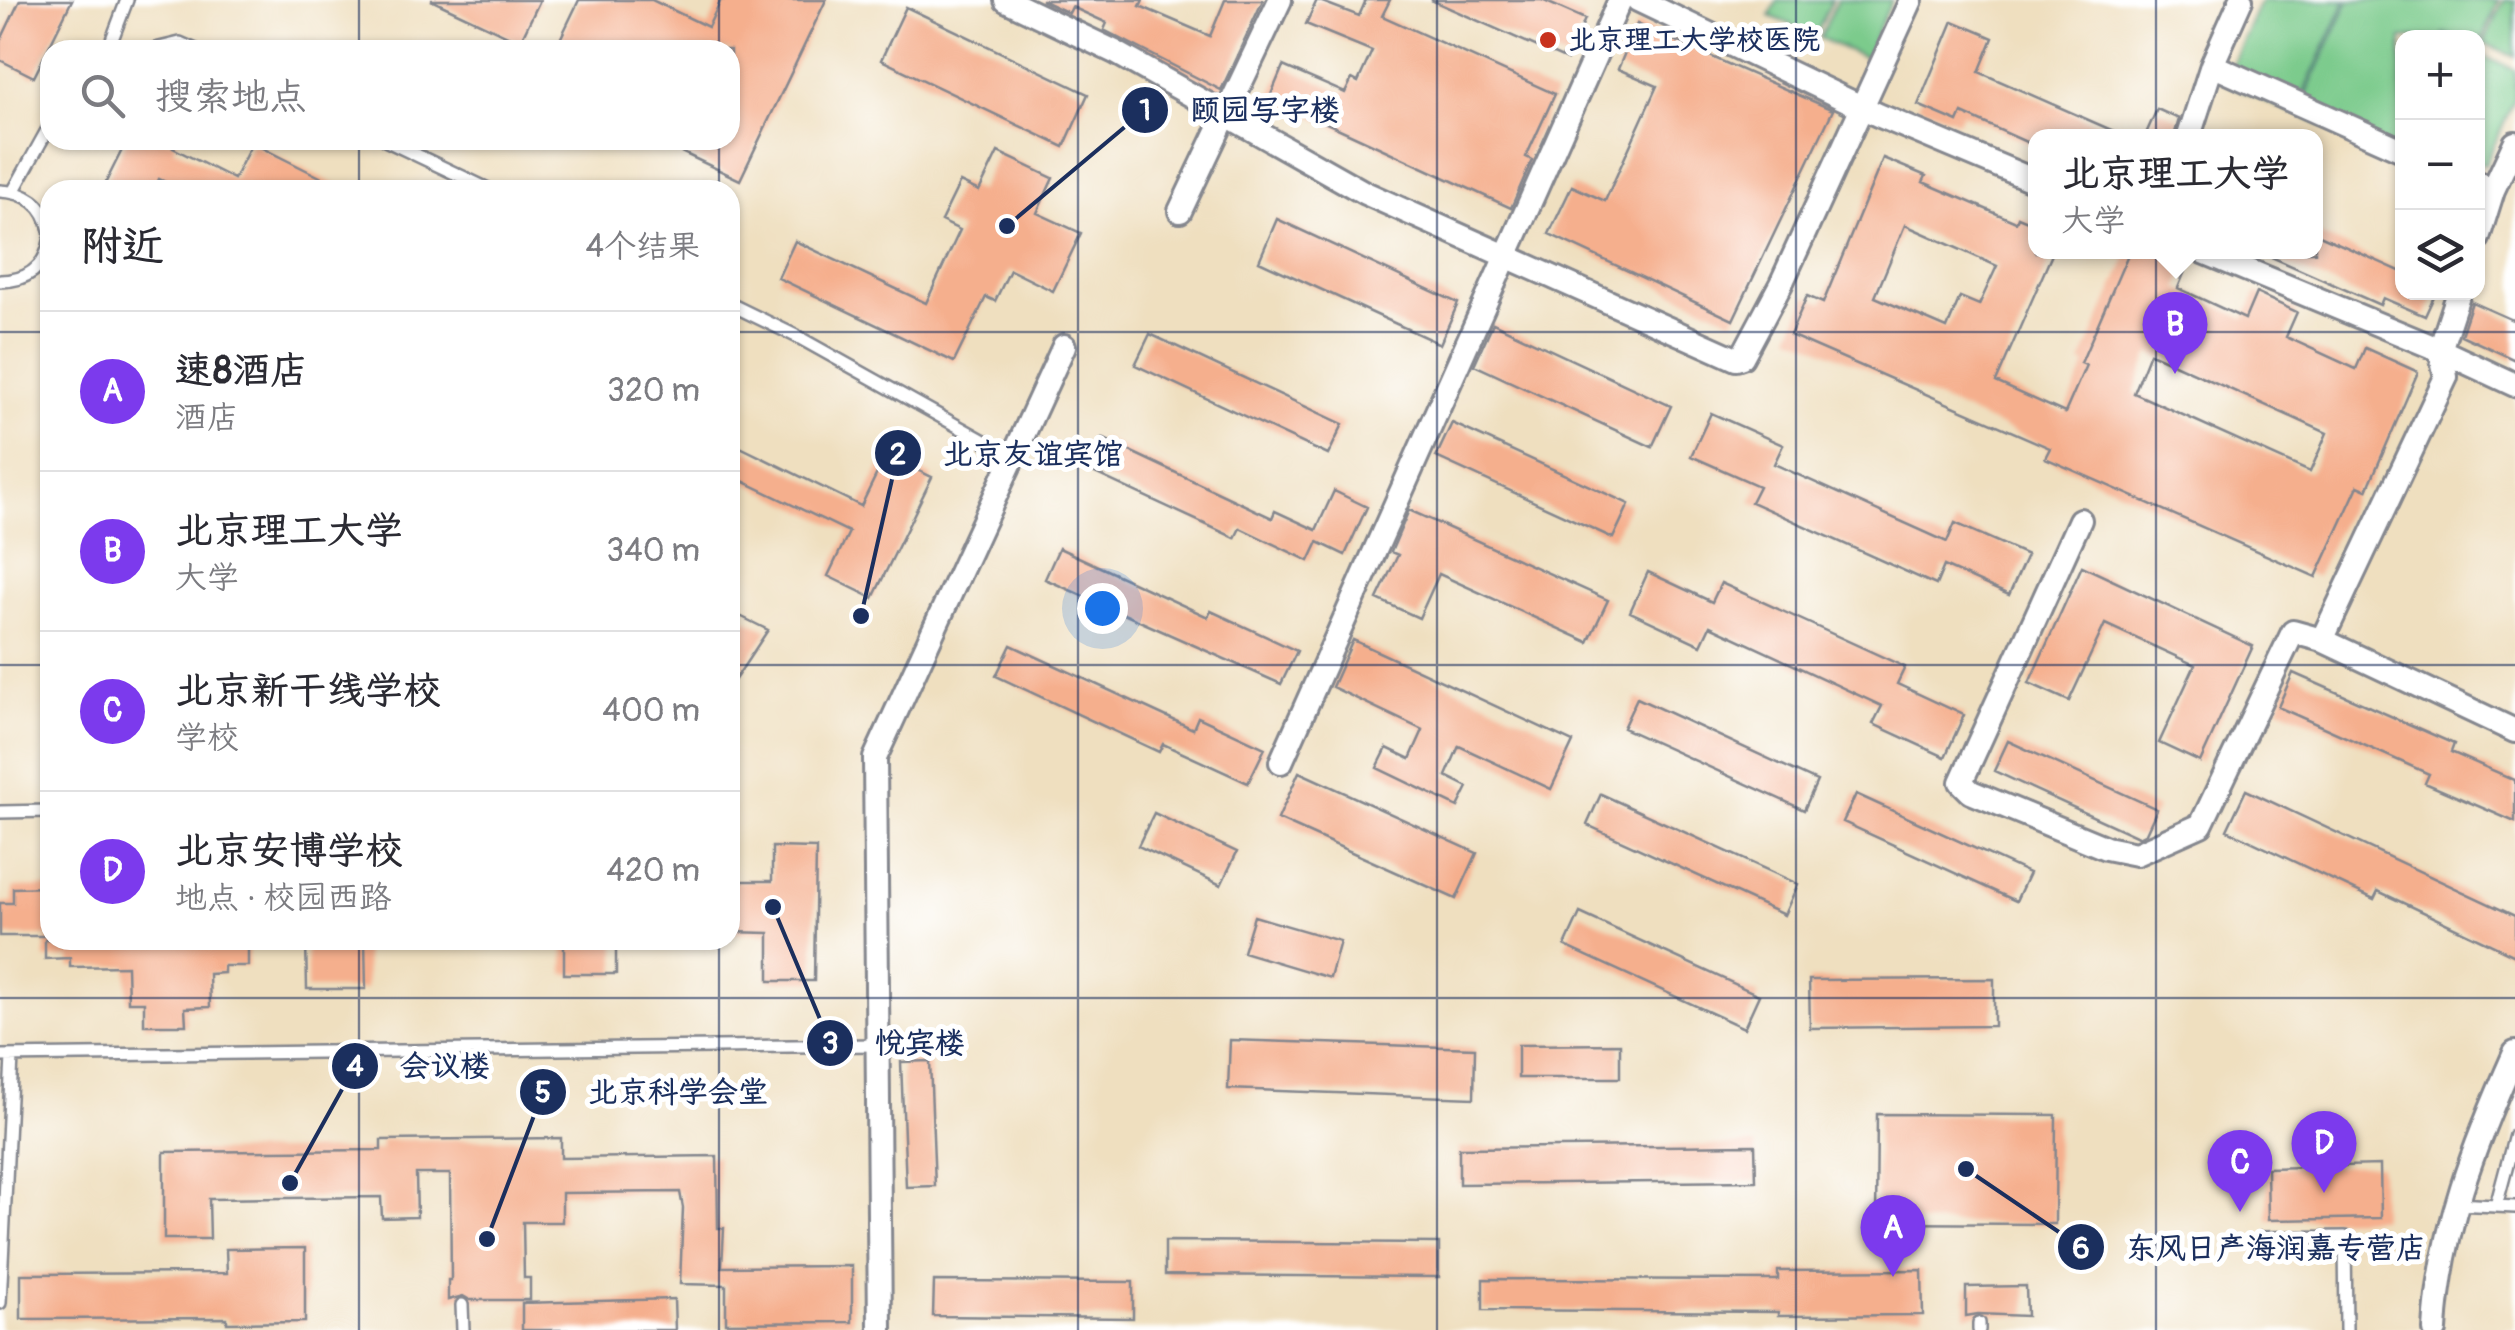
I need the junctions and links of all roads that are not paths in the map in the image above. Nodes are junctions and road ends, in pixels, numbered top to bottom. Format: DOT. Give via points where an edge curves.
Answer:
graph roads {
  1 [pos="126,0"];
  2 [pos="1006,0"];
  3 [pos="1280,0"];
  4 [pos="1620,0"];
  5 [pos="1638,0"];
  6 [pos="1911,0"];
  7 [pos="2241,0"];
  8 [pos="112,40"];
  9 [pos="2212,65"];
  10 [pos="1862,107"];
  11 [pos="1226,116"];
  12 [pos="2191,129"];
  13 [pos="40,140"];
  14 [pos="2515,144"];
  15 [pos="2395,147"];
  16 [pos="406,150"];
  17 [pos="2028,178"];
  18 [pos="469,180"];
  19 [pos="2486,186"];
  20 [pos="6,192"];
  21 [pos="40,207"];
  22 [pos="1180,211"];
  23 [pos="1508,257"];
  24 [pos="2221,259"];
  25 [pos="40,265"];
  26 [pos="0,281"];
  27 [pos="2456,300"];
  28 [pos="740,309"];
  29 [pos="1064,346"];
  30 [pos="2440,350"];
  31 [pos="2515,385"];
  32 [pos="1013,458"];
  33 [pos="2080,520"];
  34 [pos="2322,640"];
  35 [pos="2515,731"];
  36 [pos="1281,762"];
  37 [pos="40,811"];
  38 [pos="0,812"];
  39 [pos="877,1045"];
  40 [pos="6,1056"];
  41 [pos="2514,1057"];
  42 [pos="2515,1135"];
  43 [pos="2456,1204"];
  44 [pos="2496,1206"];
  45 [pos="2515,1206"];
  46 [pos="2262,1238"];
  47 [pos="0,1303"];
  48 [pos="462,1305"];
  49 [pos="463,1330"];
  50 [pos="880,1330"];
  51 [pos="2346,1330"];
  52 [pos="2436,1330"];
  1 -- 8 [label="lane"];
  2 -- 11 [label="street"];
  3 -- 11 [label="street"];
  4 -- 23 [label="street"];
  5 -- 10 [label="street"];
  6 -- 10 [label="street"];
  7 -- 9 [label="street"];
  9 -- 12 [label="street"];
  9 -- 15 [label="street"];
  10 -- 17 [label="street"];
  10 -- 23 [label="street" via="1742,357"];
  11 -- 22 [label="street"];
  11 -- 23 [label="street" via="1365,193"];
  13 -- 20 [label="lane"];
  14 -- 19 [label="street"];
  16 -- 18 [label="lane"];
  20 -- 21 [label="lane"];
  23 -- 36 [label="street"];
  24 -- 30 [label="street"];
  25 -- 26 [label="lane"];
  27 -- 30 [label="street"];
  28 -- 32 [label="lane"];
  29 -- 32 [label="street"];
  30 -- 31 [label="street"];
  30 -- 34 [label="street" via="2446,376"];
  32 -- 39 [label="street" via="875,758"];
  33 -- 34 [label="street" via="1961,782 1971,792 2136,854 2201,825 2294,632"];
  34 -- 35 [label="street"];
  37 -- 38 [label="lane"];
  39 -- 40 [label="lane"];
  39 -- 50 [label="street"];
  40 -- 47 [label="lane"];
  41 -- 43 [label="street"];
  42 -- 44 [label="lane"];
  43 -- 44 [label="lane"];
  43 -- 52 [label="street" via="2438,1280"];
  44 -- 45 [label="lane"];
  46 -- 51 [label="lane" via="2345,1238"];
  48 -- 49 [label="lane"];
}
